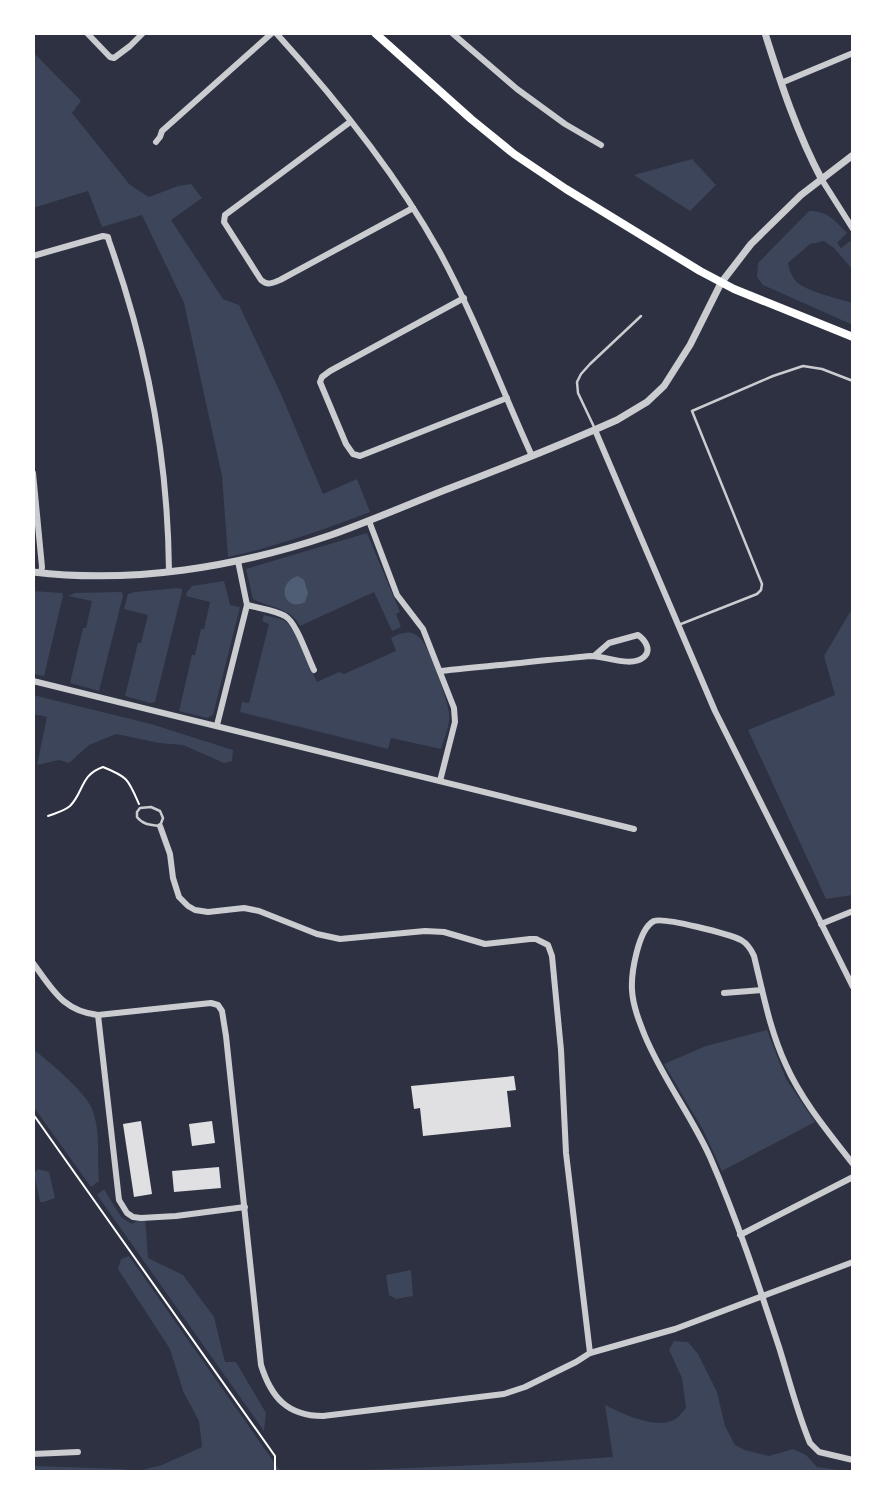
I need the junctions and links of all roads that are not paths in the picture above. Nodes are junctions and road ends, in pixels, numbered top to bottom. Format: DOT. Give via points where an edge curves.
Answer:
graph roads {
  1 [pos="87,33"];
  2 [pos="143,33"];
  3 [pos="274,33"];
  4 [pos="375,33"];
  5 [pos="452,33"];
  6 [pos="765,33"];
  7 [pos="853,53"];
  8 [pos="781,83"];
  9 [pos="351,122"];
  10 [pos="156,142"];
  11 [pos="601,145"];
  12 [pos="853,155"];
  13 [pos="822,180"];
  14 [pos="413,208"];
  15 [pos="853,229"];
  16 [pos="33,256"];
  17 [pos="721,283"];
  18 [pos="464,298"];
  19 [pos="641,316"];
  20 [pos="853,337"];
  21 [pos="853,381"];
  22 [pos="507,398"];
  23 [pos="595,430"];
  24 [pos="532,456"];
  25 [pos="33,473"];
  26 [pos="369,521"];
  27 [pos="238,561"];
  28 [pos="169,571"];
  29 [pos="37,573"];
  30 [pos="247,606"];
  31 [pos="678,625"];
  32 [pos="594,656"];
  33 [pos="314,670"];
  34 [pos="441,671"];
  35 [pos="33,681"];
  36 [pos="217,725"];
  37 [pos="440,782"];
  38 [pos="160,825"];
  39 [pos="634,828"];
  40 [pos="853,911"];
  41 [pos="821,924"];
  42 [pos="33,964"];
  43 [pos="853,987"];
  44 [pos="762,990"];
  45 [pos="724,993"];
  46 [pos="98,1015"];
  47 [pos="853,1164"];
  48 [pos="853,1177"];
  49 [pos="245,1207"];
  50 [pos="740,1236"];
  51 [pos="853,1262"];
  52 [pos="762,1296"];
  53 [pos="590,1353"];
  54 [pos="78,1452"];
  55 [pos="33,1454"];
  56 [pos="853,1460"];
  1 -- 2 [label="street" via="114,58"];
  3 -- 9 [label="street"];
  3 -- 10 [label="street" via="162,131"];
  4 -- 17 [label="main road" via="514,154"];
  5 -- 11 [label="street" via="517,89"];
  6 -- 8 [label="street"];
  7 -- 8 [label="street"];
  8 -- 13 [label="street"];
  9 -- 14 [label="street"];
  9 -- 14 [label="street" via="225,215 223,222 261,280 272,284"];
  12 -- 13 [label="street"];
  13 -- 15 [label="street"];
  13 -- 17 [label="street" via="770,224"];
  14 -- 18 [label="street"];
  16 -- 28 [label="street" via="106,236 110,241 145,365 164,482"];
  17 -- 20 [label="main road"];
  17 -- 23 [label="street" via="664,386 637,410"];
  18 -- 22 [label="street"];
  18 -- 22 [label="street" via="322,377 320,382 346,444 360,456"];
  19 -- 23 [label="lane" via="577,382"];
  21 -- 31 [label="lane" via="803,366 692,411 762,584 757,594"];
  22 -- 24 [label="street"];
  23 -- 24 [label="street"];
  23 -- 31 [label="street"];
  24 -- 26 [label="street"];
  25 -- 29 [label="street" via="42,567"];
  26 -- 27 [label="street"];
  26 -- 34 [label="street" via="397,596 423,629"];
  27 -- 28 [label="street"];
  27 -- 30 [label="street"];
  28 -- 29 [label="street"];
  30 -- 33 [label="street" via="287,618"];
  30 -- 36 [label="street"];
  31 -- 41 [label="street" via="715,711"];
  32 -- 32 [label="street" via="637,660 648,650 638,635 609,643"];
  32 -- 34 [label="street"];
  34 -- 37 [label="street" via="455,715"];
  35 -- 36 [label="street"];
  36 -- 37 [label="street"];
  37 -- 39 [label="street"];
  38 -- 38 [label="lane" via="160,811 151,807 137,812 140,821"];
  38 -- 53 [label="street" via="179,897 195,910 259,911 340,939 425,930 485,944 536,939 548,945"];
  40 -- 41 [label="street"];
  41 -- 43 [label="street"];
  42 -- 46 [label="street" via="60,999"];
  44 -- 45 [label="street"];
  44 -- 47 [label="street" via="793,1079"];
  44 -- 50 [label="street" via="752,951 741,940 667,920 652,922 644,931 632,981 638,1016 664,1076 702,1142"];
  46 -- 49 [label="street" via="119,1200 124,1209 141,1218"];
  46 -- 49 [label="street" via="218,1005 226,1036"];
  48 -- 50 [label="street"];
  49 -- 53 [label="street" via="265,1377 283,1405 303,1414 323,1416 504,1394"];
  50 -- 52 [label="street"];
  51 -- 52 [label="street"];
  52 -- 53 [label="street" via="675,1329"];
  52 -- 56 [label="street" via="810,1443 830,1456"];
  54 -- 55 [label="street"];
}
